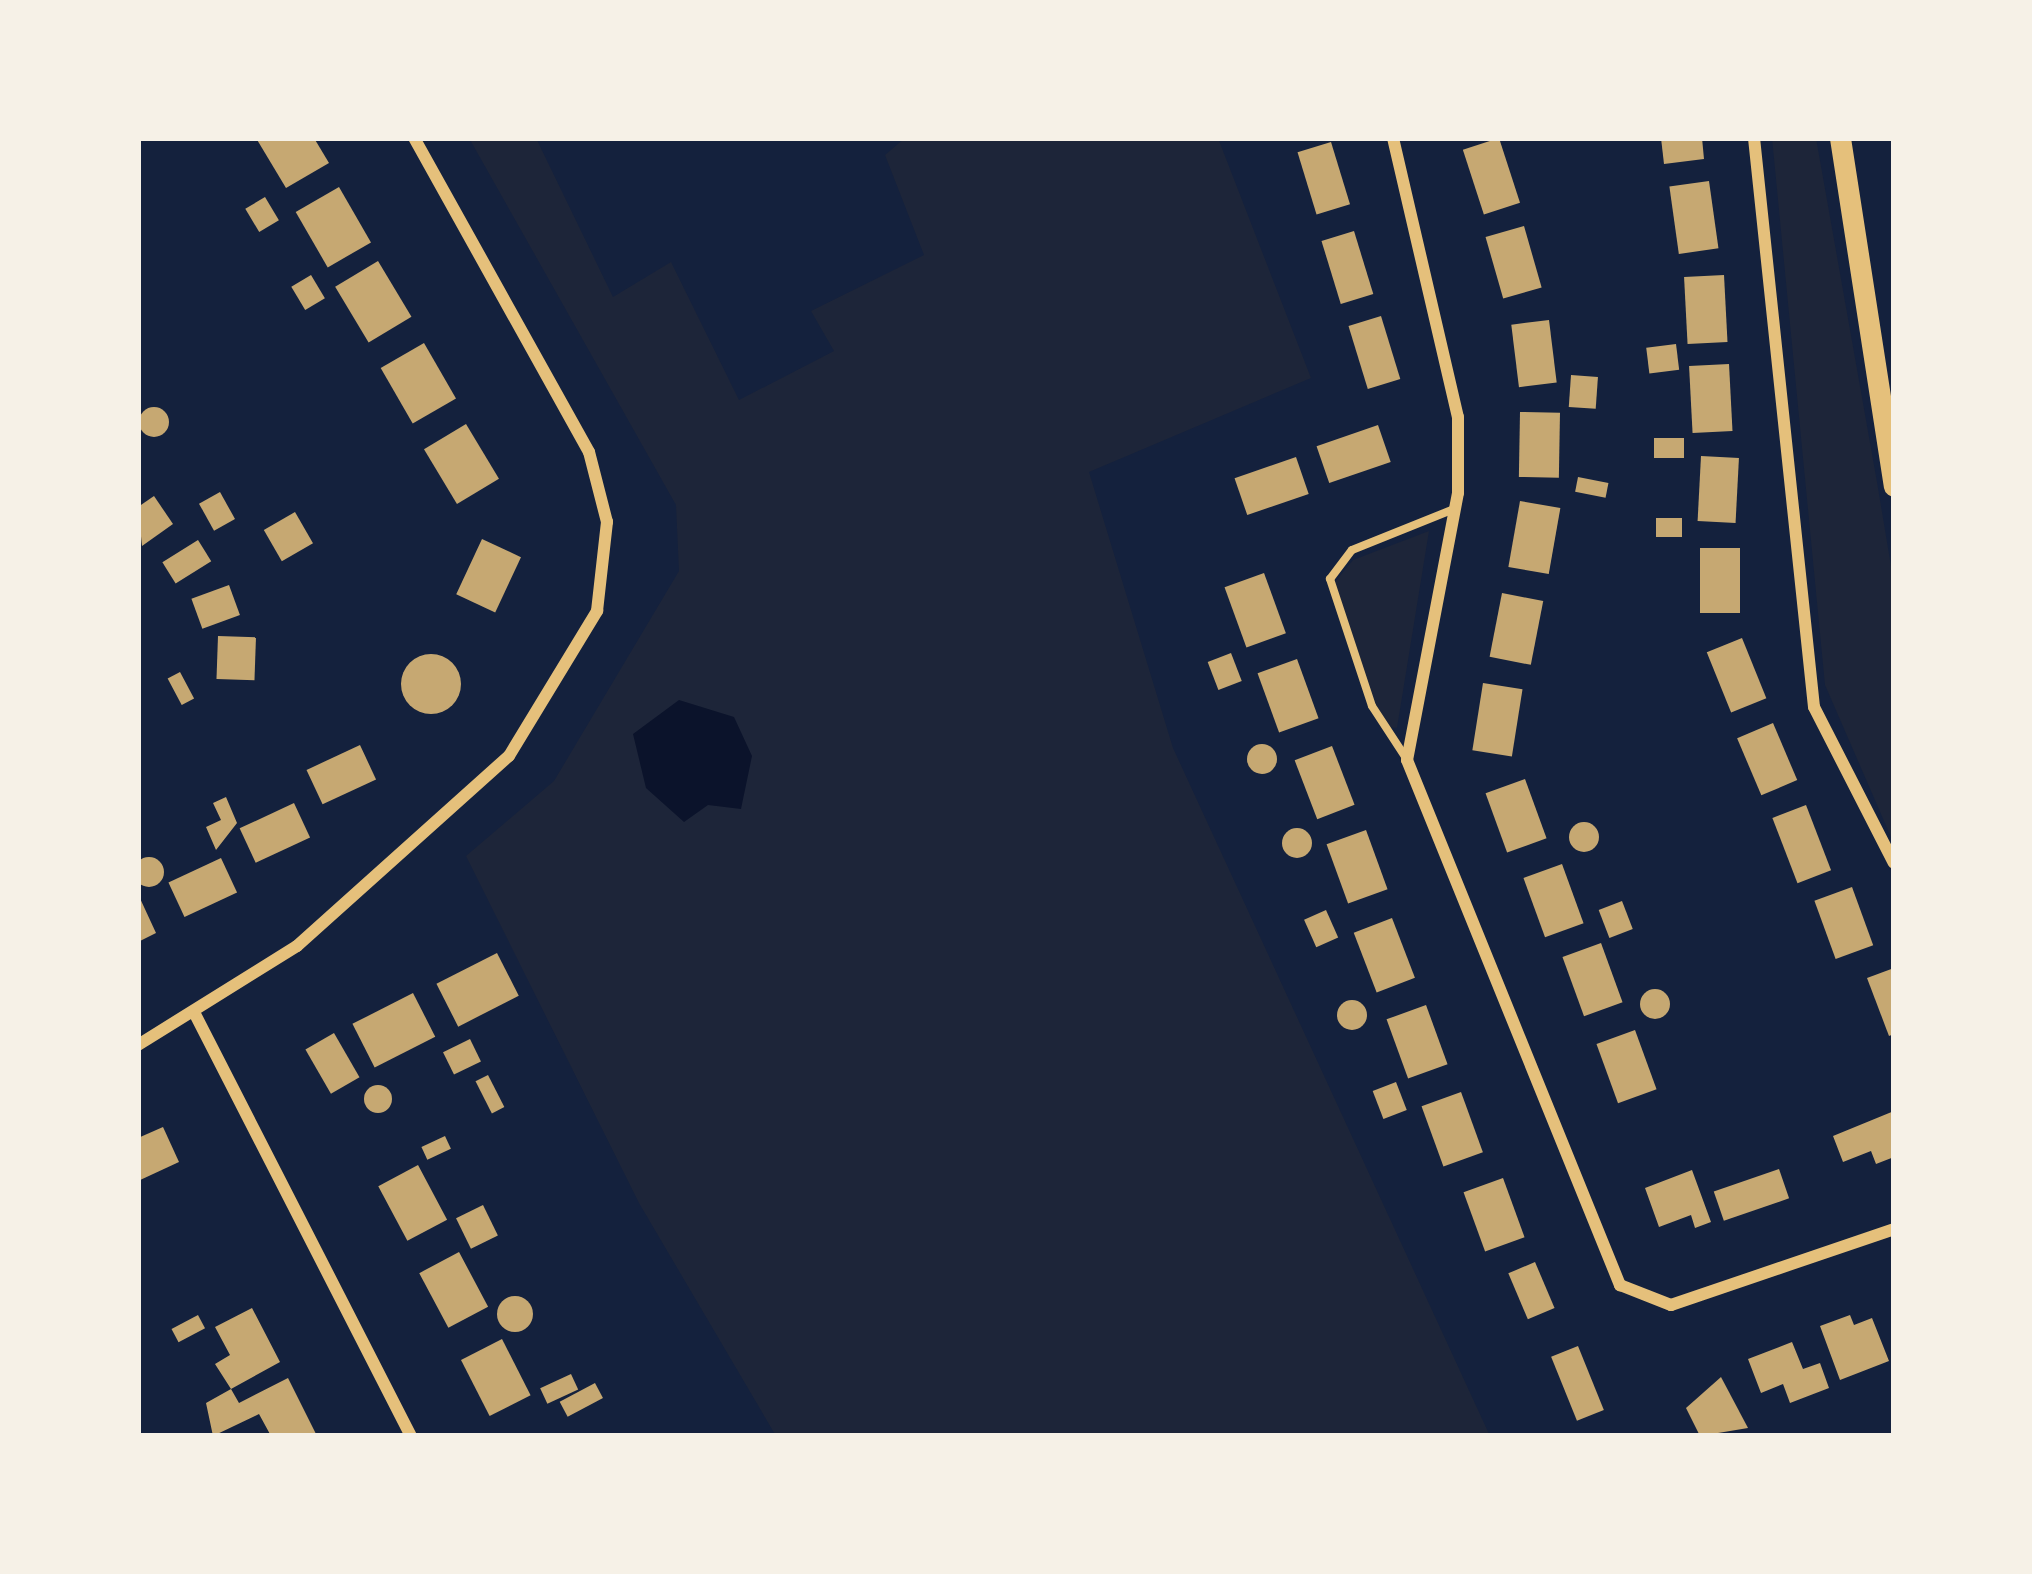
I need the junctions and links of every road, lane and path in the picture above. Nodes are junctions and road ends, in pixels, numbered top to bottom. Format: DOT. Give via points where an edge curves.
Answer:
graph roads {
  1 [pos="414,138"];
  2 [pos="1393,138"];
  3 [pos="1754,138"];
  4 [pos="1840,138"];
  5 [pos="1894,486"];
  6 [pos="1455,508"];
  7 [pos="1407,760"];
  8 [pos="1894,863"];
  9 [pos="196,1016"];
  10 [pos="138,1045"];
  11 [pos="1894,1229"];
  12 [pos="411,1436"];
  1 -- 9 [label="street" via="589,452 607,522 597,611 509,756 297,946"];
  2 -- 6 [label="street" via="1447,344"];
  3 -- 8 [label="street" via="1814,707"];
  4 -- 5 [label="street"];
  6 -- 7 [label="street"];
  6 -- 7 [label="lane" via="1352,550 1330,579 1372,706"];
  7 -- 11 [label="street" via="1620,1285 1671,1305"];
  9 -- 10 [label="street"];
  9 -- 12 [label="street"];
}
